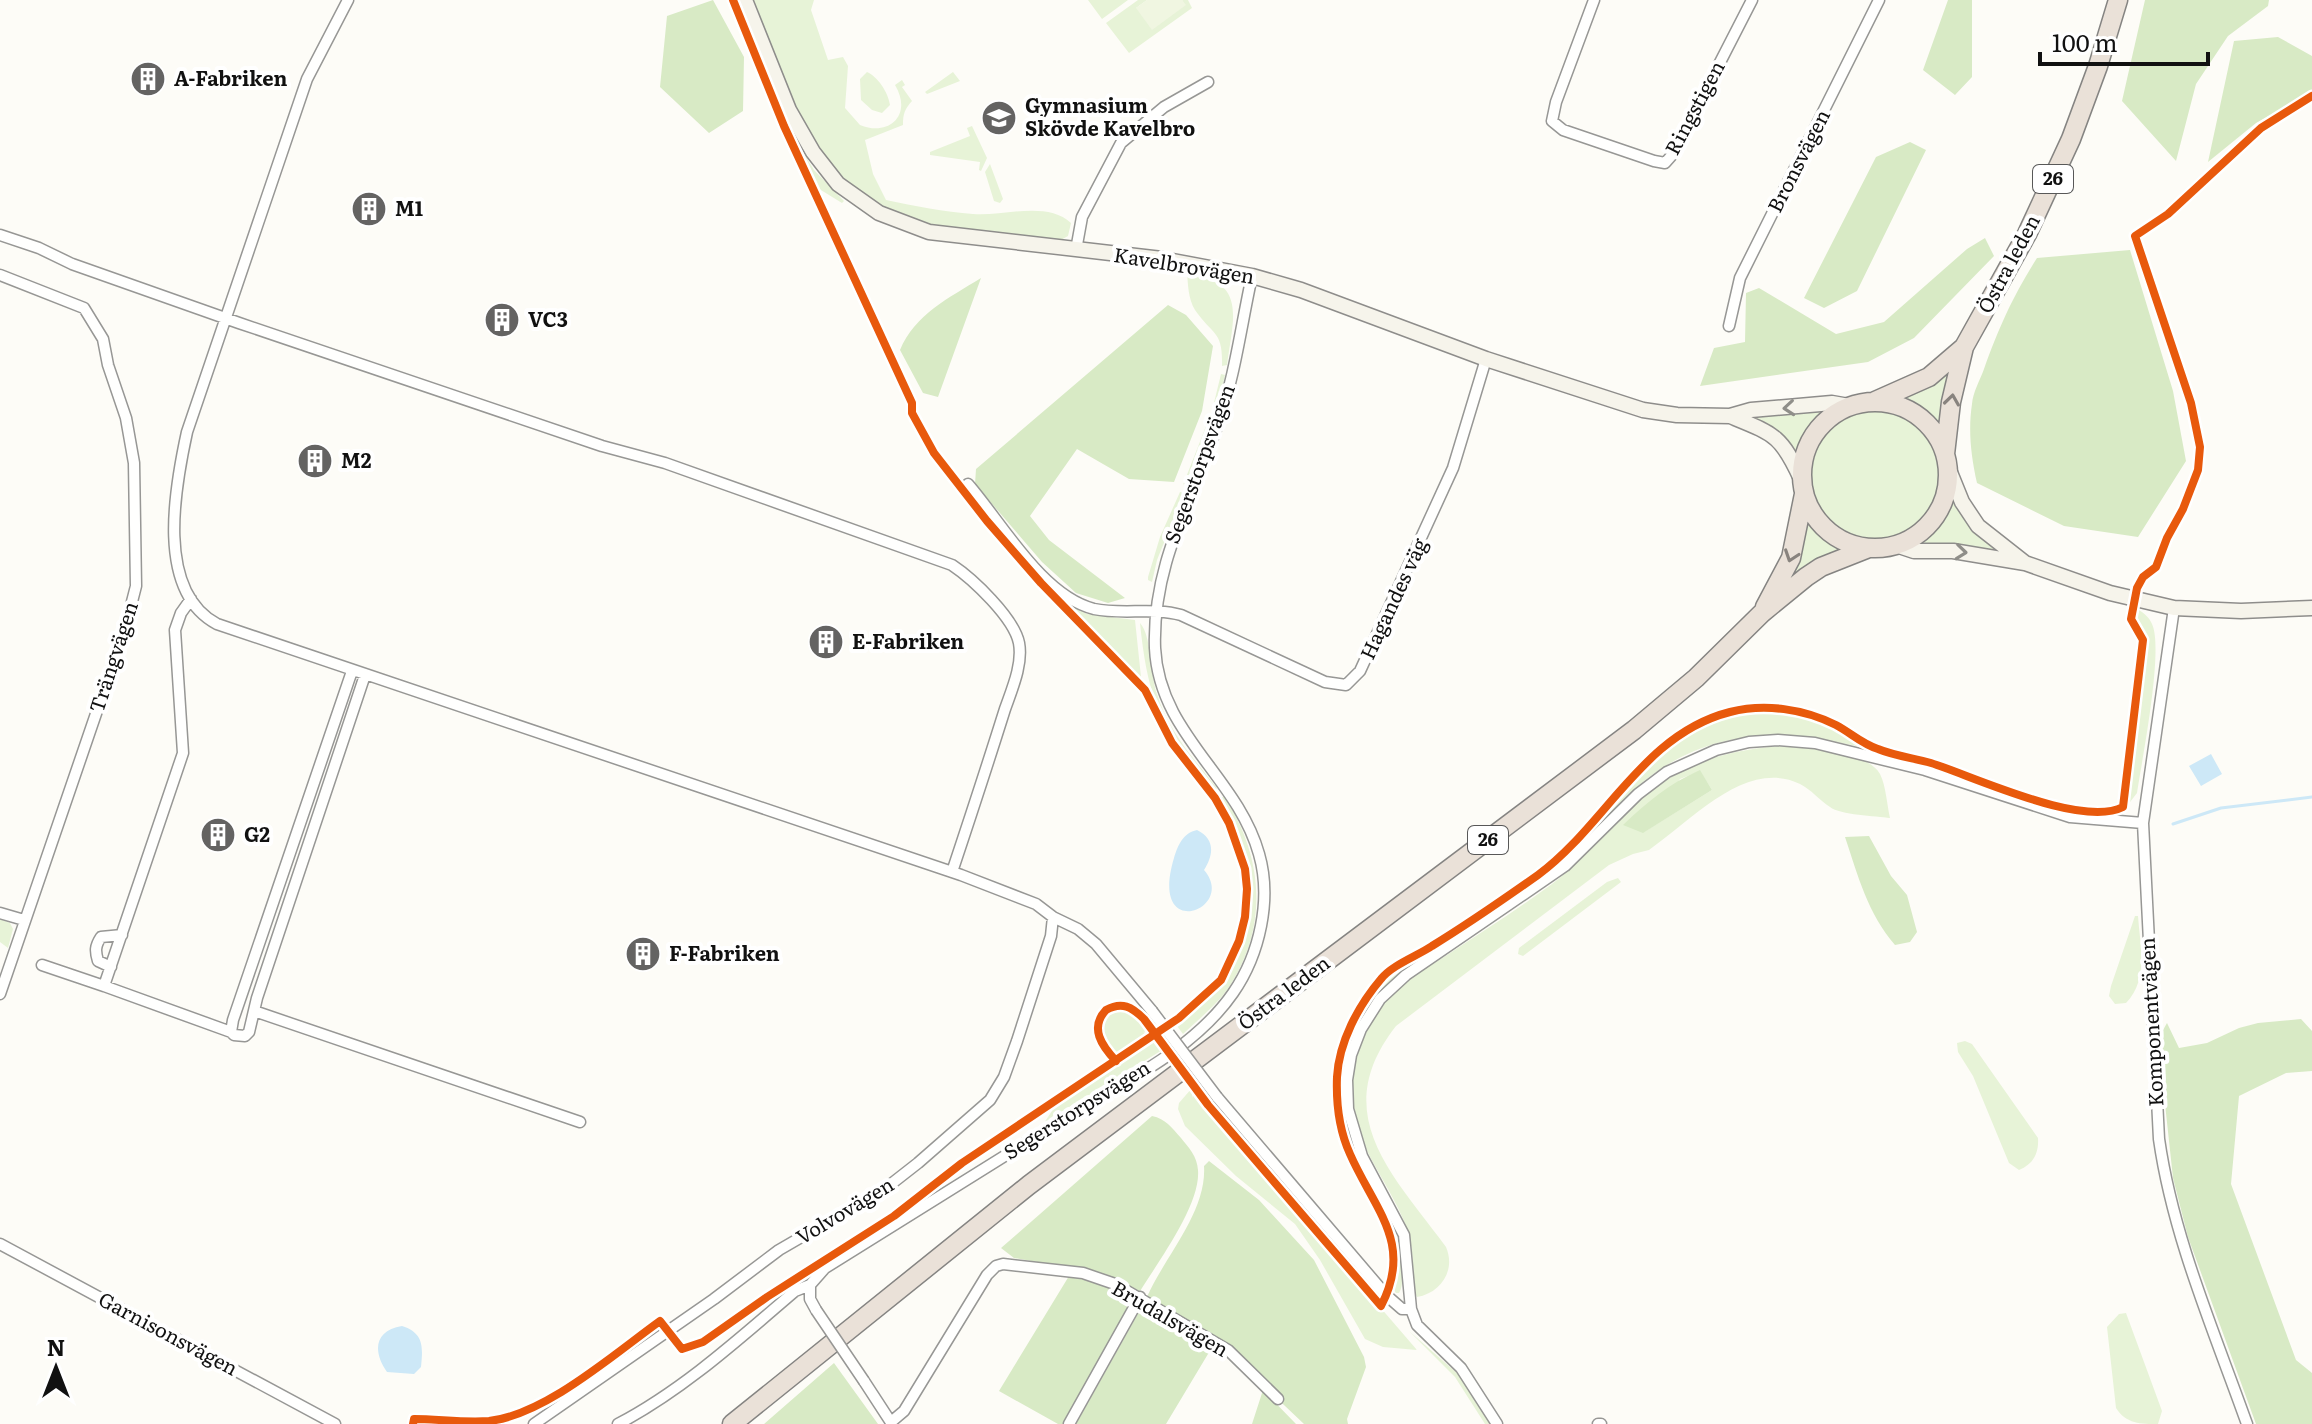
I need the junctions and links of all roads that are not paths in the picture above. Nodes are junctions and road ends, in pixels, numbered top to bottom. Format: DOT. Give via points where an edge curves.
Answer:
graph roads {
  1 [pos="348,0"];
  2 [pos="745,0"];
  3 [pos="1594,0"];
  4 [pos="1752,0"];
  5 [pos="1879,0"];
  6 [pos="2118,0"];
  7 [pos="1208,82"];
  8 [pos="0,235"];
  9 [pos="1076,250"];
  10 [pos="0,275"];
  11 [pos="1252,276"];
  12 [pos="226,317"];
  13 [pos="1729,326"];
  14 [pos="1964,347"];
  15 [pos="1486,359"];
  16 [pos="1874,402"];
  17 [pos="1849,406"];
  18 [pos="1730,416"];
  19 [pos="1946,460"];
  20 [pos="968,484"];
  21 [pos="1803,487"];
  22 [pos="1896,545"];
  23 [pos="1869,548"];
  24 [pos="2025,563"];
  25 [pos="191,599"];
  26 [pos="2174,608"];
  27 [pos="2312,608"];
  28 [pos="1156,611"];
  29 [pos="1762,613"];
  30 [pos="352,671"];
  31 [pos="365,675"];
  32 [pos="2143,823"];
  33 [pos="952,872"];
  34 [pos="0,913"];
  35 [pos="1053,917"];
  36 [pos="24,920"];
  37 [pos="122,935"];
  38 [pos="42,965"];
  39 [pos="111,967"];
  40 [pos="104,986"];
  41 [pos="0,994"];
  42 [pos="254,1011"];
  43 [pos="231,1032"];
  44 [pos="580,1122"];
  45 [pos="0,1244"];
  46 [pos="810,1285"];
  47 [pos="1140,1297"];
  48 [pos="1411,1309"];
  49 [pos="802,1368"];
  50 [pos="1278,1399"];
  51 [pos="891,1423"];
  52 [pos="335,1424"];
  53 [pos="534,1424"];
  54 [pos="618,1424"];
  55 [pos="732,1424"];
  56 [pos="743,1424"];
  57 [pos="1069,1424"];
  58 [pos="1497,1424"];
  59 [pos="2247,1424"];
  1 -- 12 [label="street" via="307,79"];
  2 -- 9 [label="main road, Kavelbrovägen" via="789,110 838,184 879,213 929,232"];
  3 -- 4 [label="street, Ringstigen" via="1552,121 1563,130 1665,163"];
  5 -- 13 [label="street, Bronsvägen" via="1740,278"];
  6 -- 14 [label="highway, Östra leden / 26" via="2071,139 2027,234"];
  7 -- 9 [label="street" via="1164,107 1121,143 1082,217"];
  8 -- 12 [label="street"];
  9 -- 11 [label="main road, Kavelbrovägen"];
  10 -- 36 [label="street, Trängvägen" via="84,308 103,339 134,463 136,586"];
  11 -- 15 [label="main road, Kavelbrovägen"];
  11 -- 28 [label="street, Segerstorpsvägen" via="1233,375 1161,572"];
  12 -- 25 [label="street" via="192,411 176,491 178,567"];
  12 -- 33 [label="street" via="665,463 961,571 1011,625 1020,655"];
  14 -- 16 [label="highway, Östra leden / 26" via="1929,377"];
  19 -- 14 [label="highway, Östra leden / 26, one-way" via="1951,402"];
  15 -- 18 [label="main road, Kavelbrovägen" via="1643,410"];
  15 -- 28 [label="street, Hagandes väg" via="1453,468 1354,680 1346,685 1325,682 1181,615"];
  16 -- 17 [label="highway, 26"];
  16 -- 19 [label="highway, 26" via="1910,411 1925,422"];
  17 -- 18 [label="main road, Kavelbrovägen, one-way" via="1832,403"];
  17 -- 21 [label="highway, 26" via="1813,435 1803,461"];
  18 -- 21 [label="main road, Kavelbrovägen" via="1769,431 1783,444"];
  19 -- 22 [label="highway, 26" via="1946,490 1936,514 1919,533"];
  19 -- 24 [label="main road" via="1978,526"];
  20 -- 28 [label="street" via="1064,596 1098,610"];
  21 -- 23 [label="highway, 26" via="1813,515 1828,532"];
  21 -- 29 [label="highway, Östra leden / 26, one-way" via="1791,558"];
  22 -- 23 [label="highway, 26"];
  22 -- 24 [label="main road, one-way"];
  23 -- 29 [label="highway, Östra leden / 26" via="1821,567"];
  24 -- 26 [label="main road" via="2110,593"];
  25 -- 30 [label="street" via="217,624"];
  25 -- 37 [label="street" via="175,630 183,753"];
  26 -- 27 [label="main road"];
  26 -- 32 [label="street, Komponentvägen"];
  28 -- 46 [label="street, Segerstorpsvägen" via="1162,691 1181,730 1248,824 1259,855 1263,919 1250,961 1234,992 1199,1031 825,1268"];
  29 -- 49 [label="highway, Östra leden / 26" via="1634,730 1029,1185"];
  30 -- 31 [label="street"];
  30 -- 43 [label="street"];
  31 -- 33 [label="street"];
  31 -- 42 [label="street"];
  32 -- 48 [label="street" via="2070,817 1925,770 1815,743 1749,742 1667,772 1565,866 1406,975 1380,999 1361,1029 1351,1055 1348,1109 1362,1156 1404,1235"];
  32 -- 59 [label="street, Komponentvägen" via="2165,1184"];
  33 -- 35 [label="street" via="1036,904"];
  34 -- 36 [label="street"];
  35 -- 48 [label="street, bridge" via="1096,944 1217,1097 1386,1295 1402,1309"];
  35 -- 53 [label="street, Volvovägen" via="1021,1029 990,1100 886,1188 779,1250"];
  36 -- 41 [label="street, Trängvägen"];
  37 -- 39 [label="street"];
  37 -- 39 [label="street" via="101,937 96,944 98,961"];
  38 -- 40 [label="street"];
  39 -- 40 [label="street"];
  40 -- 43 [label="street"];
  42 -- 43 [label="street" via="245,1036"];
  42 -- 44 [label="street"];
  45 -- 52 [label="street, Garnisonsvägen"];
  46 -- 51 [label="street, bridge" via="816,1310"];
  46 -- 54 [label="street, Segerstorpsvägen"];
  47 -- 50 [label="street, Brudalsvägen" via="1228,1350"];
  47 -- 51 [label="street, Brudalsvägen" via="1083,1273 996,1266 904,1411"];
  47 -- 57 [label="street"];
  48 -- 58 [label="street" via="1417,1325 1461,1368"];
  49 -- 55 [label="highway, Östra leden / 26"];
  49 -- 56 [label="highway, Östra leden / 26"];
}
